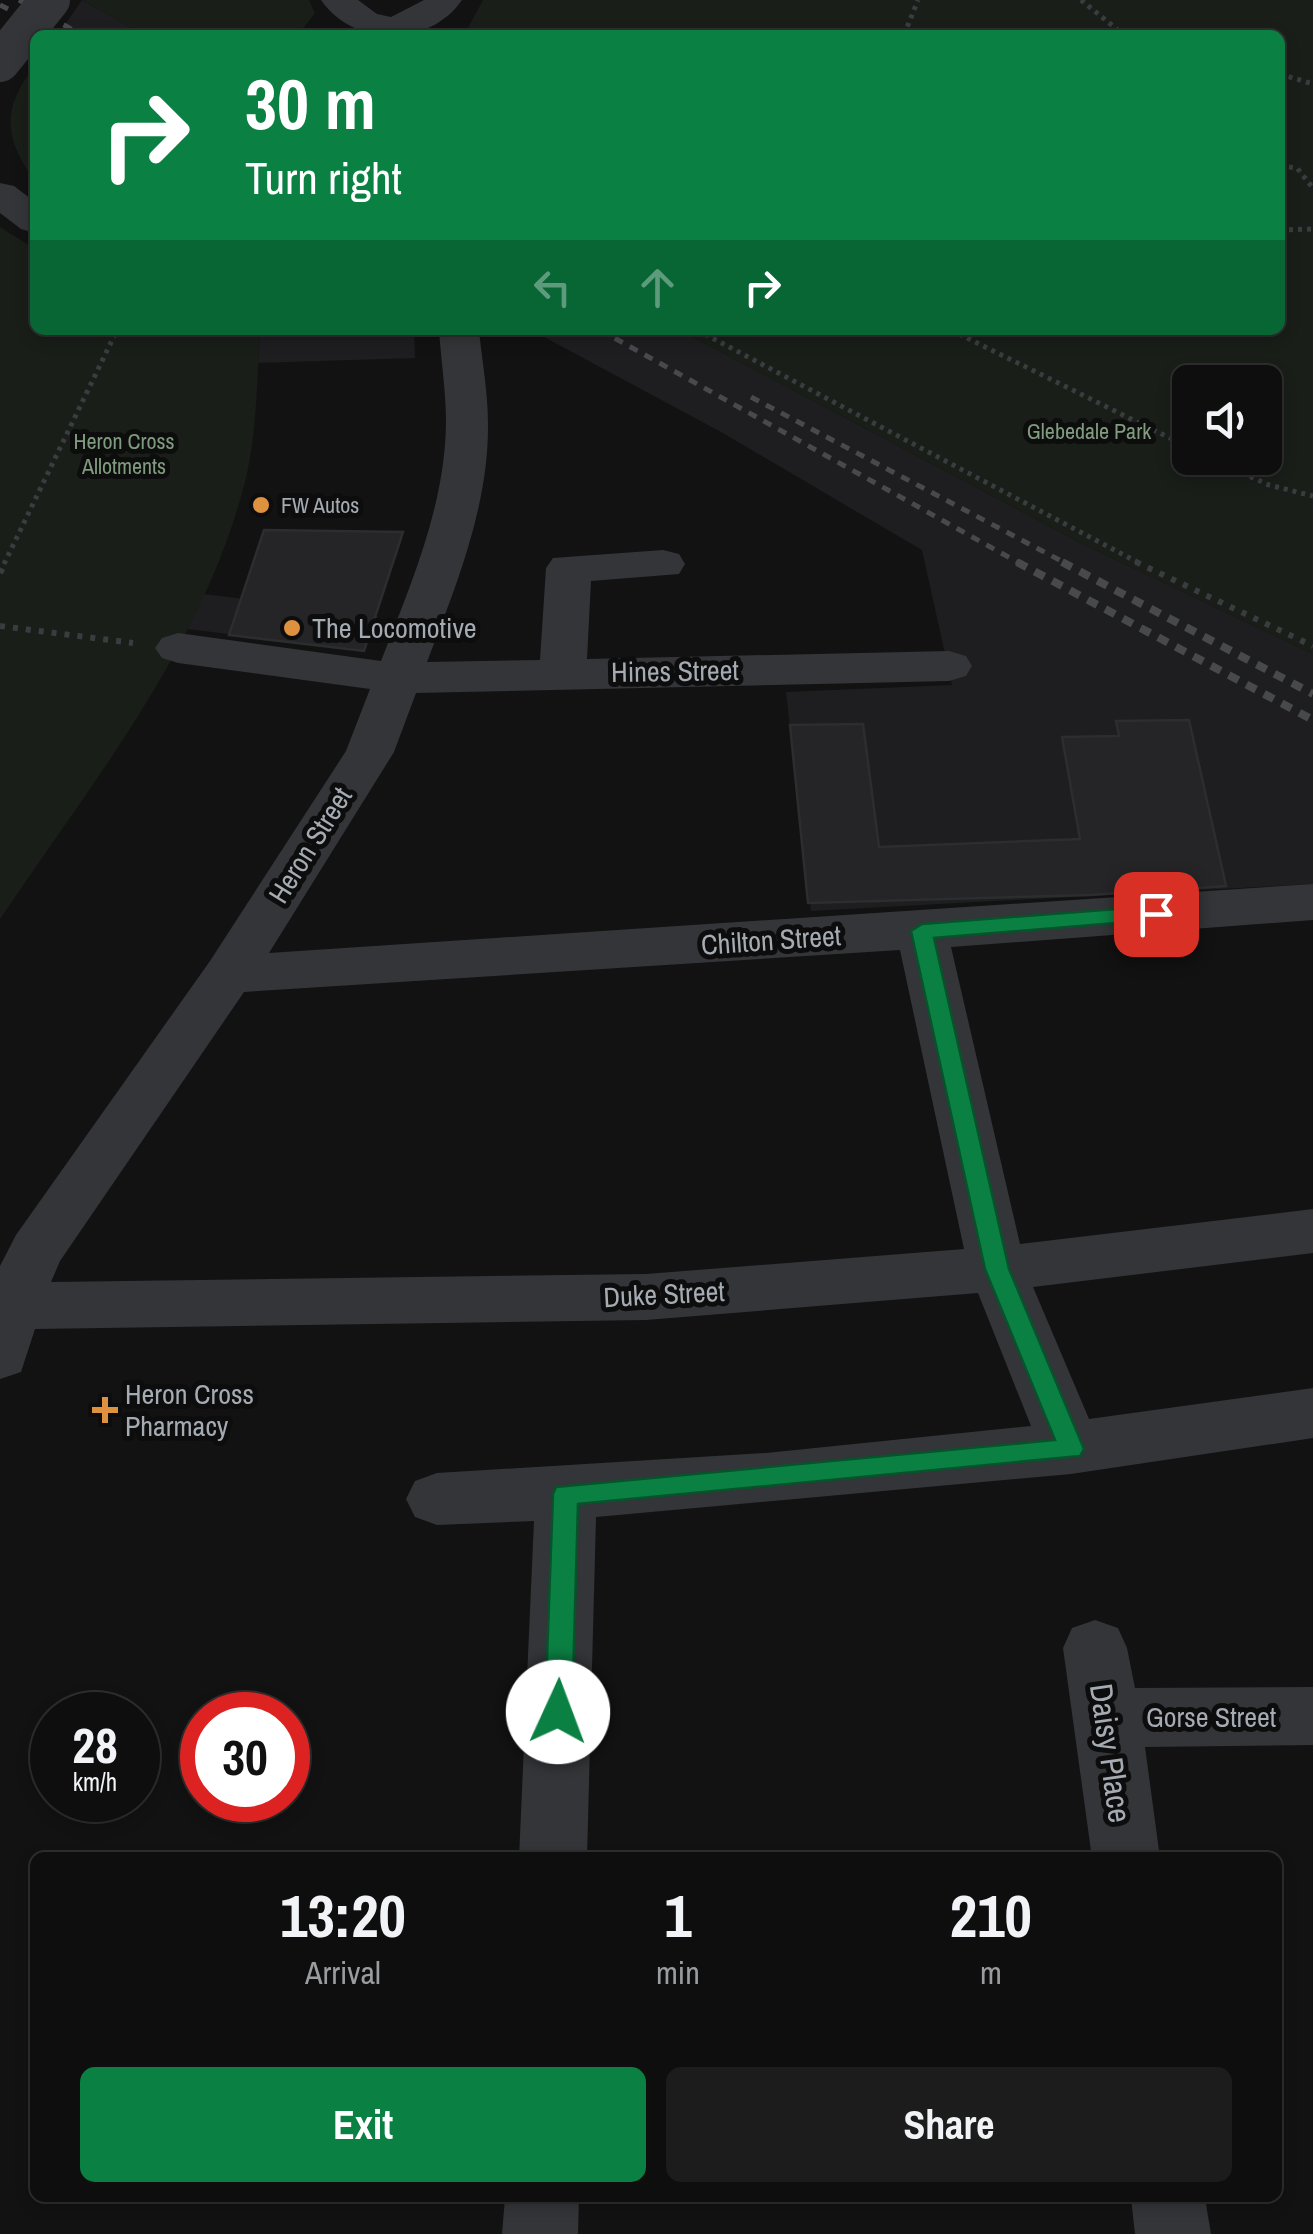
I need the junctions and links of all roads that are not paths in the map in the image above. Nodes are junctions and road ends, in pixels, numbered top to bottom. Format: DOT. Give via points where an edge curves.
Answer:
graph roads {
  1 [pos="50,0"];
  2 [pos="338,0"];
  3 [pos="445,0"];
  4 [pos="372,30"];
  5 [pos="0,62"];
  6 [pos="0,194"];
  7 [pos="30,216"];
  8 [pos="458,335"];
  9 [pos="663,564"];
  10 [pos="178,648"];
  11 [pos="949,666"];
  12 [pos="563,673"];
  13 [pos="400,678"];
  14 [pos="1313,902"];
  15 [pos="922,931"];
  16 [pos="229,974"];
  17 [pos="1313,1231"];
  18 [pos="997,1269"];
  19 [pos="4,1322"];
  20 [pos="1313,1412"];
  21 [pos="1071,1449"];
  22 [pos="566,1494"];
  23 [pos="437,1499"];
  24 [pos="1095,1648"];
  25 [pos="1313,1716"];
  26 [pos="1108,1718"];
  27 [pos="553,1852"];
  28 [pos="1125,1852"];
  29 [pos="542,2202"];
  30 [pos="1169,2202"];
  31 [pos="540,2234"];
  32 [pos="1173,2234"];
  1 -- 5 [label="street, bridge"];
  2 -- 4 [label="street"];
  3 -- 4 [label="street" via="422,20"];
  6 -- 7 [label="street"];
  8 -- 13 [label="street, Heron Street" via="467,424 460,495"];
  9 -- 12 [label="street" via="569,568"];
  10 -- 13 [label="street, Hines Street"];
  11 -- 12 [label="street, Hines Street"];
  12 -- 13 [label="street, Hines Street"];
  13 -- 16 [label="street, Heron Street" via="370,752"];
  14 -- 15 [label="street, Chilton Street"];
  15 -- 16 [label="street, Chilton Street"];
  15 -- 18 [label="street"];
  16 -- 19 [label="street, Heron Street" via="36,1251"];
  17 -- 18 [label="street, Duke Street"];
  18 -- 19 [label="street, Duke Street" via="646,1297"];
  18 -- 21 [label="street"];
  20 -- 21 [label="street"];
  21 -- 22 [label="street"];
  22 -- 23 [label="street"];
  22 -- 27 [label="street"];
  24 -- 26 [label="street, Daisy Place"];
  25 -- 26 [label="street, Gorse Street"];
  26 -- 28 [label="street, Daisy Place"];
  29 -- 31 [label="street"];
  30 -- 32 [label="street"];
}
